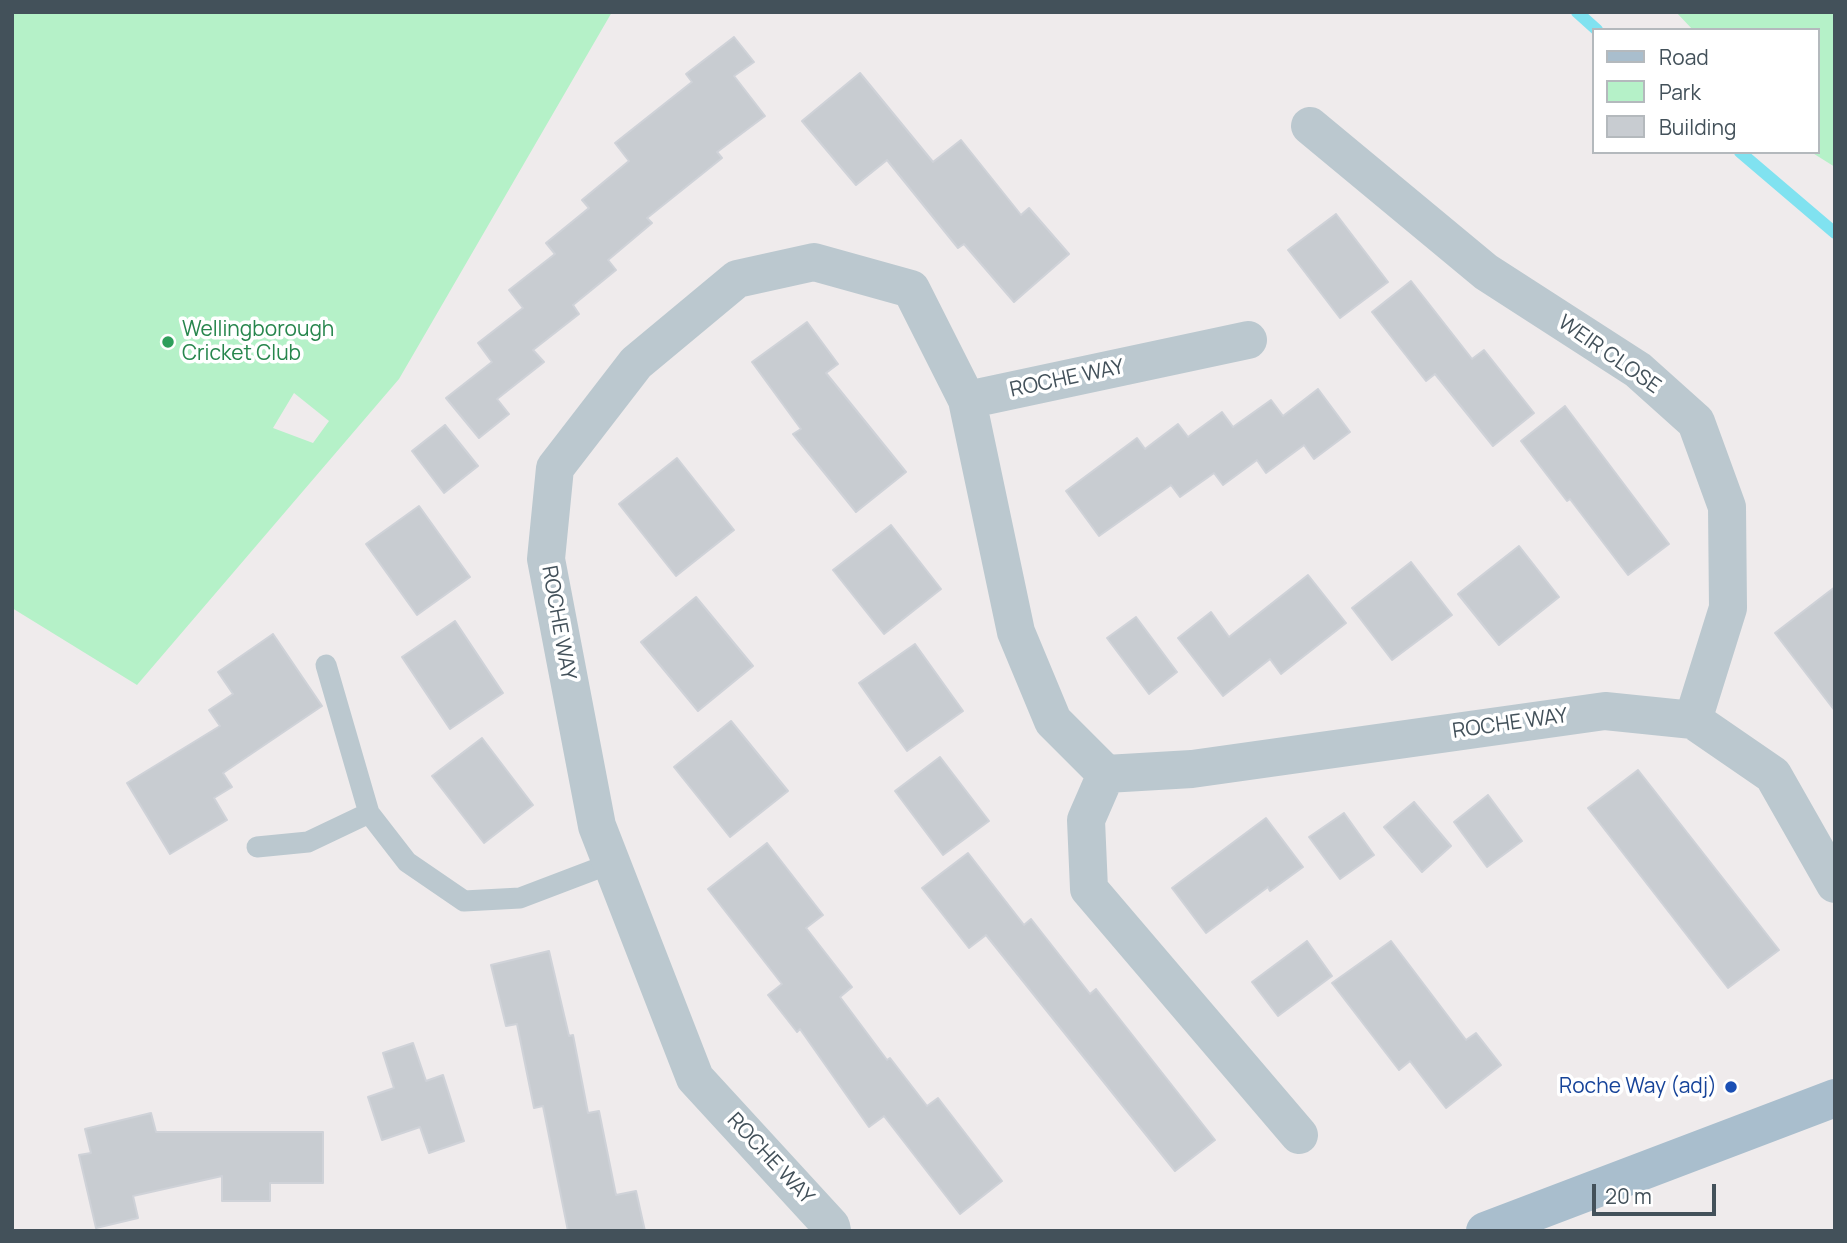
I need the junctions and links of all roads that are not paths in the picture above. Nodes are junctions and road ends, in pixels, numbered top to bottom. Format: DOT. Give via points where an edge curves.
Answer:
graph roads {
  1 [pos="1310,126"];
  2 [pos="1248,340"];
  3 [pos="967,400"];
  4 [pos="326,665"];
  5 [pos="1693,720"];
  6 [pos="1106,774"];
  7 [pos="369,813"];
  8 [pos="257,848"];
  9 [pos="612,863"];
  10 [pos="1835,884"];
  11 [pos="1835,1098"];
  12 [pos="1298,1135"];
  13 [pos="831,1231"];
  14 [pos="1485,1231"];
  1 -- 5 [label="street, WEIR CLOSE" via="1486,272 1638,370 1696,422 1727,507 1728,608"];
  2 -- 3 [label="street, ROCHE WAY"];
  3 -- 6 [label="street, ROCHE WAY" via="1016,632 1053,721"];
  3 -- 9 [label="street, ROCHE WAY" via="911,289 814,262 737,279 636,363 563,457 555,468 545,559 597,826"];
  4 -- 7 [label="lane"];
  5 -- 6 [label="street, ROCHE WAY" via="1605,711 1192,769"];
  5 -- 10 [label="street, ROCHE WAY" via="1773,775"];
  6 -- 12 [label="street" via="1086,820 1089,889"];
  7 -- 8 [label="lane" via="308,842"];
  7 -- 9 [label="lane" via="407,862 464,901 520,898"];
  9 -- 13 [label="street, ROCHE WAY" via="695,1078"];
  11 -- 14 [label="main road"];
}
